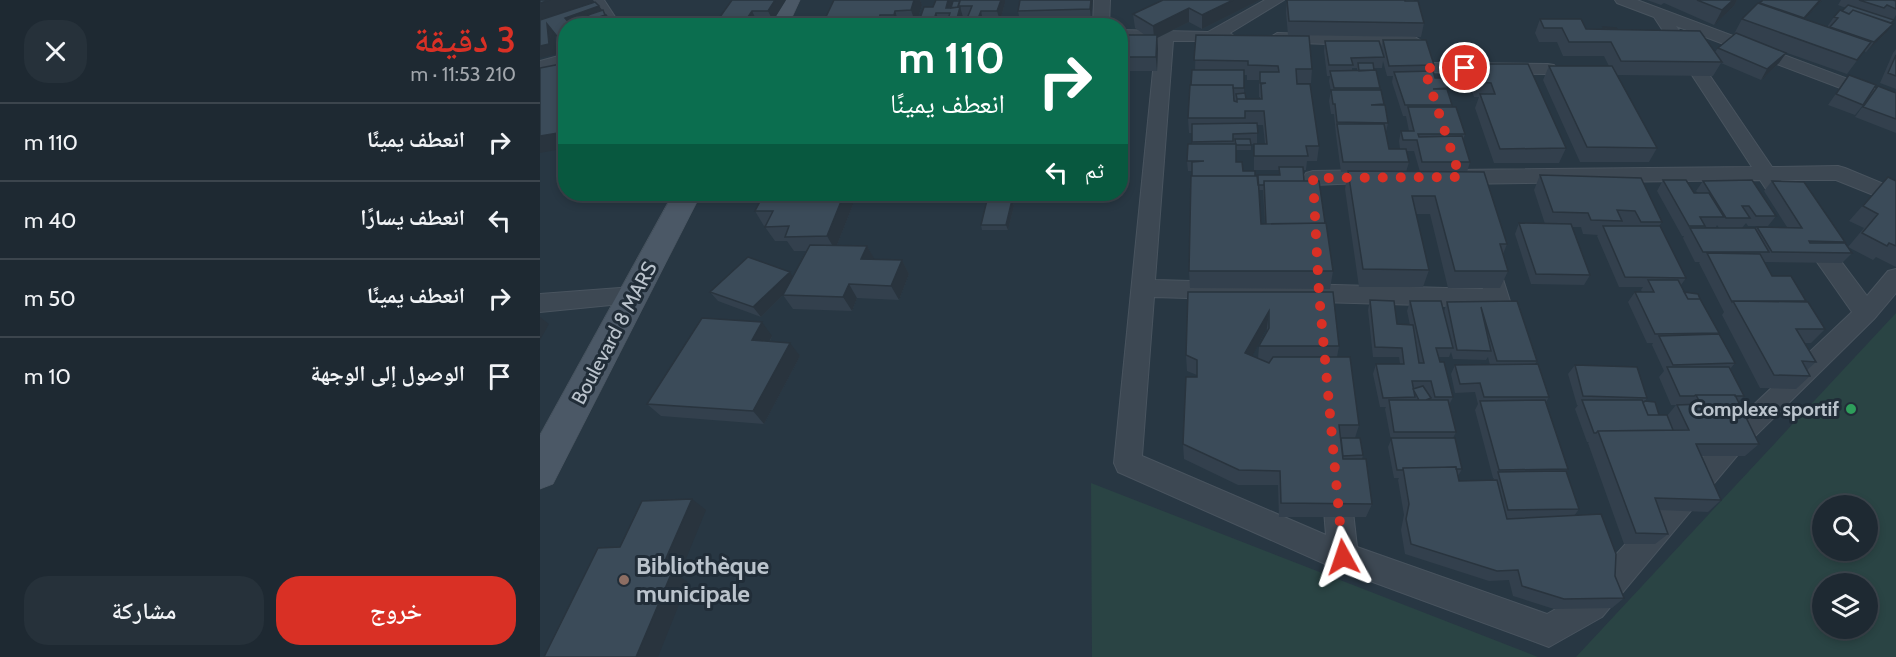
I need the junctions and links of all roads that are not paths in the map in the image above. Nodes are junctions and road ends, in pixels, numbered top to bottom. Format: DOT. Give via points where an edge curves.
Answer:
graph roads {
  1 [pos="596,0"];
  2 [pos="789,0"];
  3 [pos="1102,0"];
  4 [pos="1276,0"];
  5 [pos="1623,0"];
  6 [pos="1660,14"];
  7 [pos="1715,14"];
  8 [pos="608,18"];
  9 [pos="780,18"];
  10 [pos="1101,18"];
  11 [pos="1128,28"];
  12 [pos="1699,28"];
  13 [pos="1165,36"];
  14 [pos="1211,37"];
  15 [pos="1242,38"];
  16 [pos="1263,38"];
  17 [pos="1295,39"];
  18 [pos="558,61"];
  19 [pos="1846,61"];
  20 [pos="1298,62"];
  21 [pos="540,67"];
  22 [pos="1548,69"];
  23 [pos="1833,78"];
  24 [pos="1896,103"];
  25 [pos="1310,155"];
  26 [pos="1766,173"];
  27 [pos="1606,175"];
  28 [pos="1404,177"];
  29 [pos="1455,177"];
  30 [pos="1313,178"];
  31 [pos="1617,196"];
  32 [pos="1896,198"];
  33 [pos="683,201"];
  34 [pos="1314,201"];
  35 [pos="1786,201"];
  36 [pos="1799,220"];
  37 [pos="1477,232"];
  38 [pos="1896,277"];
  39 [pos="1318,283"];
  40 [pos="1143,288"];
  41 [pos="633,296"];
  42 [pos="1498,298"];
  43 [pos="540,303"];
  44 [pos="1866,313"];
  45 [pos="1321,318"];
  46 [pos="1515,355"];
  47 [pos="1334,461"];
  48 [pos="540,472"];
  49 [pos="1343,557"];
  1 -- 8 [label="street"];
  2 -- 9 [label="main road"];
  3 -- 10 [label="street"];
  4 -- 14 [label="street"];
  5 -- 6 [label="street"];
  6 -- 12 [label="street"];
  6 -- 26 [label="street"];
  7 -- 12 [label="street"];
  11 -- 13 [label="street"];
  12 -- 23 [label="street"];
  13 -- 14 [label="street"];
  13 -- 40 [label="street"];
  14 -- 15 [label="street"];
  16 -- 17 [label="street"];
  17 -- 20 [label="street"];
  17 -- 22 [label="street" via="1413,32 1428,79"];
  18 -- 21 [label="street"];
  19 -- 23 [label="street"];
  23 -- 24 [label="street"];
  25 -- 30 [label="street"];
  26 -- 27 [label="street"];
  26 -- 32 [label="street" via="1838,173"];
  26 -- 35 [label="street"];
  27 -- 29 [label="street"];
  27 -- 31 [label="street"];
  28 -- 30 [label="street"];
  30 -- 34 [label="street"];
  33 -- 41 [label="main road, Boulevard 8 MARS"];
  36 -- 44 [label="street"];
  37 -- 42 [label="street"];
  38 -- 44 [label="street"];
  39 -- 40 [label="street"];
  39 -- 42 [label="street"];
  39 -- 45 [label="street"];
  40 -- 49 [label="street" via="1128,463"];
  41 -- 43 [label="street"];
  41 -- 48 [label="main road, Boulevard 8 MARS"];
  42 -- 46 [label="street"];
  44 -- 49 [label="street" via="1732,426 1588,595 1549,631"];
  47 -- 49 [label="street"];
}
